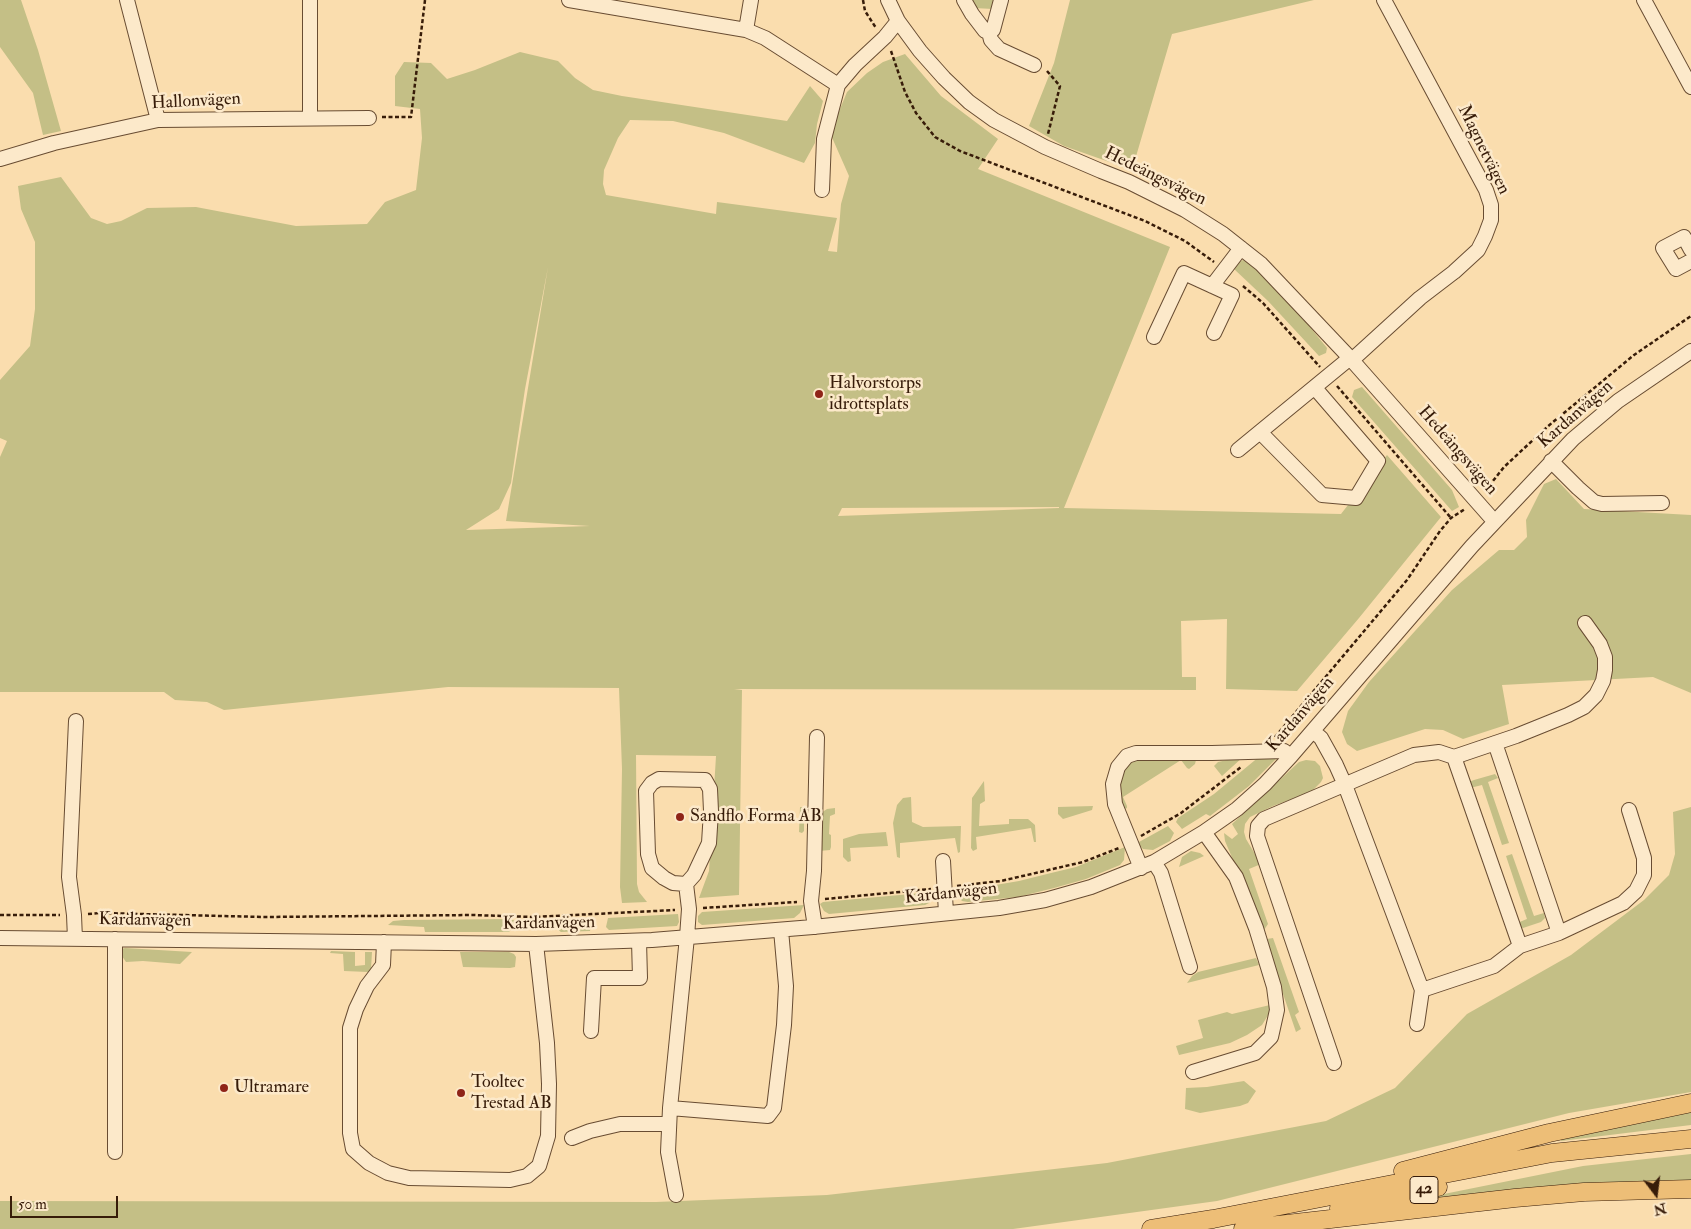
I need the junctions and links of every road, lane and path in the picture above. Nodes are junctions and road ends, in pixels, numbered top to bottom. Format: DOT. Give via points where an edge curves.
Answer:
graph roads {
  1 [pos="127,0"];
  2 [pos="310,0"];
  3 [pos="425,0"];
  4 [pos="569,0"];
  5 [pos="751,0"];
  6 [pos="863,0"];
  7 [pos="888,0"];
  8 [pos="964,0"];
  9 [pos="1001,0"];
  10 [pos="1384,0"];
  11 [pos="1644,0"];
  12 [pos="898,22"];
  13 [pos="746,30"];
  14 [pos="990,32"];
  15 [pos="885,38"];
  16 [pos="1034,65"];
  17 [pos="838,85"];
  18 [pos="1691,87"];
  19 [pos="310,118"];
  20 [pos="369,118"];
  21 [pos="158,120"];
  22 [pos="1045,147"];
  23 [pos="0,160"];
  24 [pos="822,190"];
  25 [pos="1241,248"];
  26 [pos="1224,270"];
  27 [pos="1212,286"];
  28 [pos="1691,316"];
  29 [pos="1214,333"];
  30 [pos="1154,337"];
  31 [pos="1691,351"];
  32 [pos="1351,359"];
  33 [pos="1328,376"];
  34 [pos="1314,388"];
  35 [pos="1260,432"];
  36 [pos="1238,450"];
  37 [pos="1551,461"];
  38 [pos="1476,502"];
  39 [pos="1662,503"];
  40 [pos="1451,518"];
  41 [pos="1494,521"];
  42 [pos="1585,623"];
  43 [pos="76,721"];
  44 [pos="1313,731"];
  45 [pos="817,736"];
  46 [pos="1495,743"];
  47 [pos="1262,751"];
  48 [pos="1291,756"];
  49 [pos="1454,757"];
  50 [pos="1242,766"];
  51 [pos="1345,785"];
  52 [pos="1629,810"];
  53 [pos="1204,832"];
  54 [pos="1131,843"];
  55 [pos="943,861"];
  56 [pos="1154,862"];
  57 [pos="1141,868"];
  58 [pos="686,884"];
  59 [pos="944,888"];
  60 [pos="811,901"];
  61 [pos="689,909"];
  62 [pos="946,914"];
  63 [pos="0,915"];
  64 [pos="74,915"];
  65 [pos="815,927"];
  66 [pos="781,930"];
  67 [pos="1559,933"];
  68 [pos="687,937"];
  69 [pos="0,938"];
  70 [pos="75,939"];
  71 [pos="115,940"];
  72 [pos="639,941"];
  73 [pos="384,942"];
  74 [pos="536,944"];
  75 [pos="1520,946"];
  76 [pos="1190,967"];
  77 [pos="1422,990"];
  78 [pos="1417,1024"];
  79 [pos="590,1030"];
  80 [pos="1334,1063"];
  81 [pos="1193,1072"];
  82 [pos="1691,1103"];
  83 [pos="670,1108"];
  84 [pos="669,1124"];
  85 [pos="572,1138"];
  86 [pos="1691,1139"];
  87 [pos="1609,1148"];
  88 [pos="115,1152"];
  89 [pos="1691,1189"];
  90 [pos="676,1195"];
  91 [pos="1284,1204"];
  92 [pos="1152,1229"];
  93 [pos="1238,1229"];
  94 [pos="1243,1229"];
  1 -- 21 [label="street"];
  2 -- 19 [label="street"];
  3 -- 20 [label="path" via="411,116"];
  4 -- 13 [label="street"];
  5 -- 13 [label="street"];
  6 -- 15 [label="path" via="873,24"];
  7 -- 12 [label="street, Hedeängsvägen"];
  8 -- 14 [label="street" via="984,30"];
  9 -- 14 [label="street"];
  10 -- 32 [label="street, Magnetvägen" via="1486,190 1491,204 1490,220 1478,250"];
  11 -- 18 [label="street"];
  12 -- 15 [label="street"];
  12 -- 22 [label="street, Hedeängsvägen" via="920,51 969,102 994,120"];
  13 -- 17 [label="street" via="765,38"];
  14 -- 16 [label="street" via="991,40 999,49"];
  15 -- 17 [label="street"];
  15 -- 26 [label="path" via="905,92 916,113 935,136 960,151 1145,221 1185,241"];
  16 -- 22 [label="path" via="1047,72 1060,86"];
  17 -- 24 [label="street" via="824,139"];
  19 -- 20 [label="street, Hallonvägen"];
  19 -- 21 [label="street, Hallonvägen"];
  21 -- 23 [label="street, Hallonvägen" via="54,143"];
  22 -- 25 [label="street, Hedeängsvägen" via="1129,182 1185,210"];
  25 -- 26 [label="street"];
  25 -- 32 [label="street, Hedeängsvägen" via="1267,270"];
  26 -- 27 [label="street"];
  26 -- 33 [label="path" via="1263,303"];
  27 -- 29 [label="street" via="1232,295"];
  27 -- 30 [label="street" via="1184,273"];
  28 -- 38 [label="path" via="1634,354 1547,427 1504,467"];
  31 -- 37 [label="street, Kardanvägen" via="1618,402"];
  32 -- 33 [label="street, Magnetvägen"];
  32 -- 38 [label="street, Hedeängsvägen"];
  33 -- 34 [label="street, Magnetvägen"];
  33 -- 40 [label="path"];
  34 -- 35 [label="street, Magnetvägen"];
  34 -- 35 [label="street" via="1378,461 1356,498 1322,495"];
  35 -- 36 [label="street, Magnetvägen"];
  37 -- 39 [label="street" via="1594,502"];
  37 -- 41 [label="street, Kardanvägen"];
  38 -- 40 [label="path"];
  38 -- 41 [label="street, Hedeängsvägen"];
  40 -- 47 [label="path" via="1407,580"];
  41 -- 44 [label="street, Kardanvägen"];
  42 -- 46 [label="street" via="1605,657 1603,681 1596,695 1584,707 1568,715"];
  43 -- 64 [label="street" via="69,877"];
  44 -- 48 [label="street, Kardanvägen"];
  44 -- 51 [label="street" via="1321,738"];
  45 -- 60 [label="street"];
  46 -- 49 [label="street"];
  46 -- 67 [label="street"];
  47 -- 48 [label="street" via="1284,751"];
  47 -- 54 [label="street" via="1136,753 1127,756 1118,767 1113,784 1115,804"];
  48 -- 53 [label="street, Kardanvägen" via="1265,784"];
  49 -- 51 [label="street" via="1439,752 1414,755"];
  49 -- 75 [label="street"];
  50 -- 54 [label="path" via="1181,813"];
  51 -- 77 [label="street"];
  51 -- 80 [label="street" via="1264,820 1258,826 1257,836"];
  52 -- 67 [label="street" via="1644,858 1644,875 1636,891 1623,903"];
  53 -- 56 [label="street, Kardanvägen"];
  53 -- 81 [label="street" via="1236,877 1256,928 1274,987 1277,1010 1271,1037 1255,1053"];
  54 -- 57 [label="street"];
  54 -- 59 [label="path" via="1082,862 1002,881"];
  55 -- 59 [label="street"];
  56 -- 57 [label="street, Kardanvägen"];
  56 -- 76 [label="street" via="1161,873"];
  57 -- 62 [label="street, Kardanvägen" via="1046,900"];
  58 -- 58 [label="street" via="694,875 709,842 710,789 705,780 659,779 652,782 646,792 648,854 652,868 664,878"];
  58 -- 61 [label="street"];
  59 -- 60 [label="path"];
  59 -- 62 [label="street"];
  60 -- 61 [label="path"];
  60 -- 65 [label="street"];
  61 -- 64 [label="path" via="552,916"];
  61 -- 68 [label="street"];
  62 -- 65 [label="street, Kardanvägen"];
  63 -- 64 [label="path"];
  64 -- 70 [label="street"];
  65 -- 66 [label="street, Kardanvägen"];
  66 -- 68 [label="street, Kardanvägen"];
  66 -- 83 [label="street" via="786,986 774,1108 768,1116"];
  67 -- 75 [label="street"];
  68 -- 72 [label="street, Kardanvägen"];
  68 -- 83 [label="street"];
  69 -- 70 [label="street, Kardanvägen"];
  70 -- 71 [label="street, Kardanvägen"];
  71 -- 73 [label="street, Kardanvägen"];
  71 -- 88 [label="street"];
  72 -- 74 [label="street, Kardanvägen"];
  72 -- 79 [label="street" via="640,978 594,978"];
  73 -- 74 [label="street, Kardanvägen"];
  73 -- 74 [label="street" via="383,965 368,986 350,1028 350,1133 353,1149 382,1170 409,1178 510,1180 527,1176 540,1166 548,1136 547,1044"];
  75 -- 77 [label="street" via="1494,966"];
  77 -- 78 [label="street"];
  82 -- 91 [label="main road" via="1549,1132"];
  83 -- 84 [label="street"];
  84 -- 85 [label="street" via="620,1124"];
  84 -- 90 [label="street" via="668,1152"];
  86 -- 87 [label="main road, 42"];
  87 -- 91 [label="main road, 42" via="1527,1158"];
  87 -- 93 [label="main road, 42" via="1554,1163"];
  89 -- 94 [label="main road" via="1515,1198"];
  91 -- 92 [label="main road, 42"];
}
